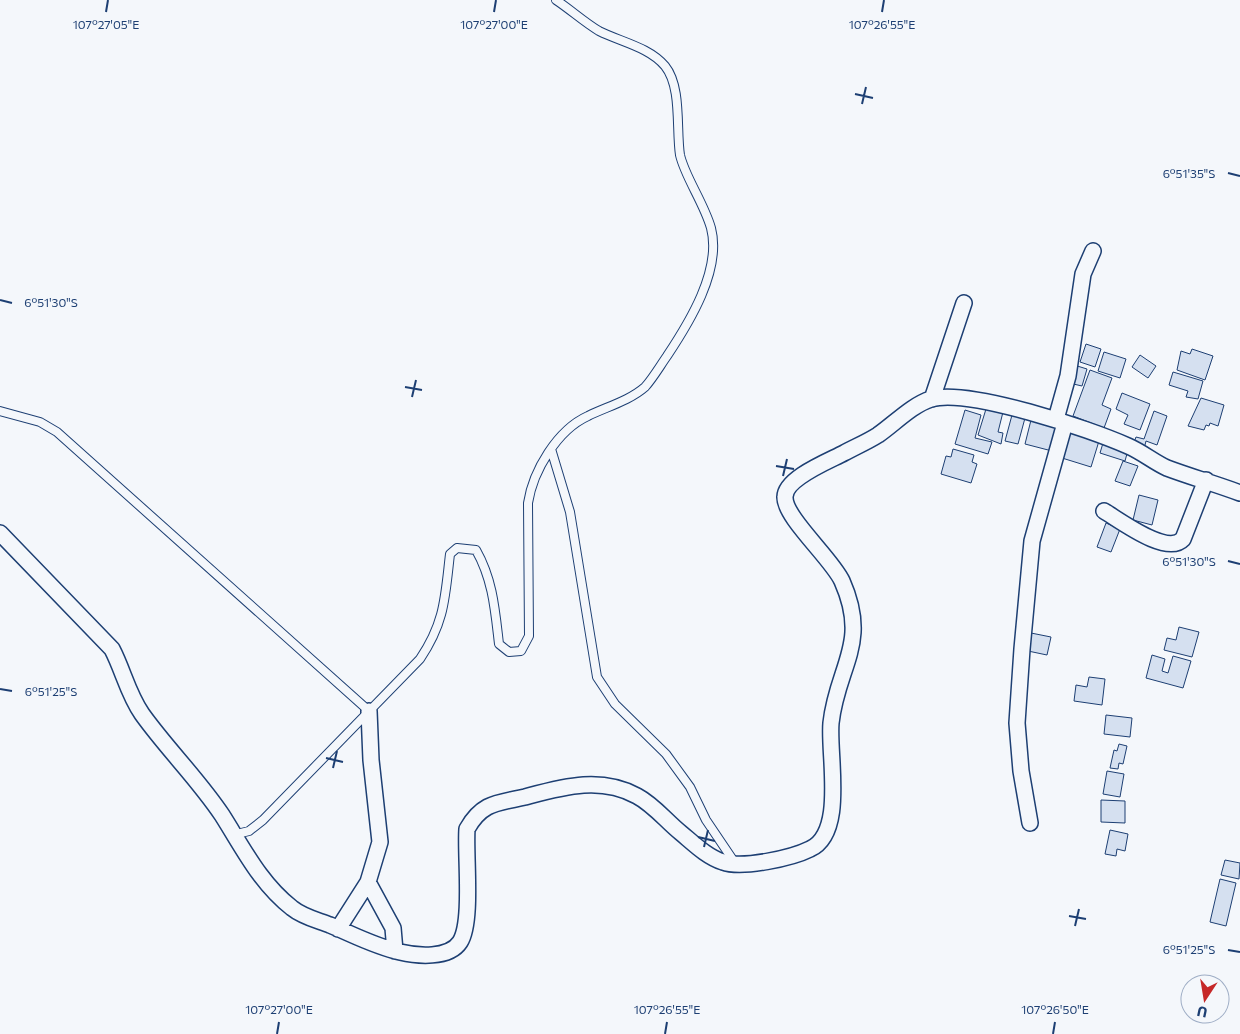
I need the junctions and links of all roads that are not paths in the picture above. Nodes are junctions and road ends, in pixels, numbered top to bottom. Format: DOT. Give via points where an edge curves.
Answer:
graph roads {
  1 [pos="556,0"];
  2 [pos="1093,250"];
  3 [pos="964,303"];
  4 [pos="932,399"];
  5 [pos="0,411"];
  6 [pos="1060,421"];
  7 [pos="552,449"];
  8 [pos="1206,480"];
  9 [pos="1240,493"];
  10 [pos="1104,512"];
  11 [pos="0,533"];
  12 [pos="369,711"];
  13 [pos="1030,823"];
  14 [pos="233,835"];
  15 [pos="737,865"];
  16 [pos="368,882"];
  17 [pos="338,929"];
  18 [pos="395,951"];
  1 -- 7 [label="lane" via="600,31 658,58 667,69 675,94 681,157 711,229 713,250 692,318 644,387 608,408 586,416 569,429"];
  2 -- 6 [label="street" via="1084,274"];
  3 -- 4 [label="street"];
  4 -- 6 [label="street" via="958,397"];
  4 -- 15 [label="street" via="874,437 790,483 785,492 784,500 792,515 840,577 853,618 850,656 832,721 833,794 829,828 817,846 797,854"];
  5 -- 12 [label="lane" via="40,422 56,432"];
  6 -- 8 [label="street" via="1131,447 1166,467"];
  6 -- 13 [label="street" via="1032,541 1022,649 1017,723"];
  7 -- 12 [label="lane" via="531,483 528,503 529,636 526,644 521,651 509,652 499,644 494,596 487,569 476,550 457,548 450,554 444,610 433,640 402,679"];
  7 -- 15 [label="lane" via="570,512 597,677 616,704 666,754"];
  8 -- 9 [label="street"];
  8 -- 10 [label="street" via="1183,539 1173,545 1158,543"];
  11 -- 14 [label="street" via="112,649 136,705 198,782"];
  12 -- 14 [label="lane" via="262,820 248,831"];
  12 -- 16 [label="street" via="380,834"];
  14 -- 17 [label="street" via="271,890 293,909"];
  15 -- 18 [label="street" via="722,862 699,848 656,809 619,788 578,784 488,805 474,816 467,828 465,925 460,942 440,954 414,956"];
  16 -- 17 [label="street"];
  16 -- 18 [label="street" via="393,928"];
  17 -- 18 [label="street" via="368,944"];
}
